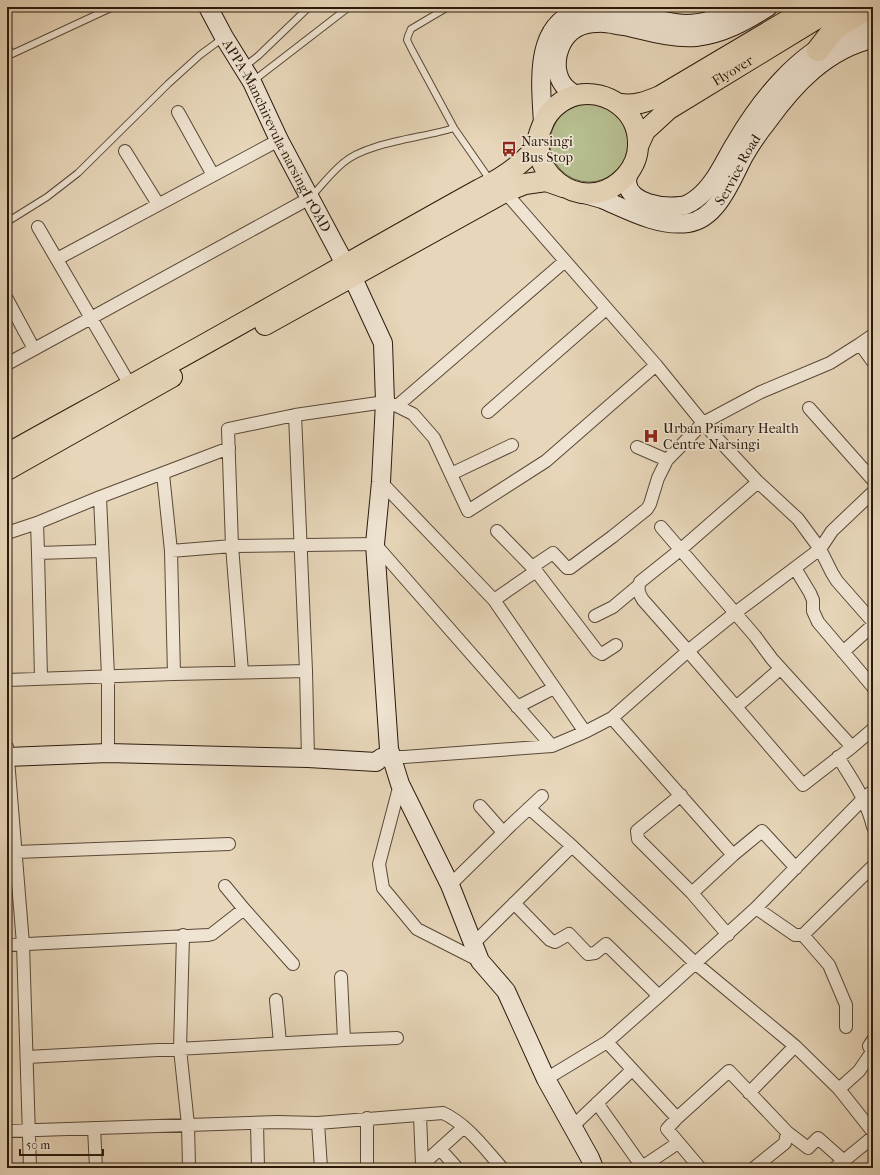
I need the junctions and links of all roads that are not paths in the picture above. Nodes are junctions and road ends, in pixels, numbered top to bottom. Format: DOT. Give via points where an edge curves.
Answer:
graph roads {
  1 [pos="113,7"];
  2 [pos="208,7"];
  3 [pos="309,7"];
  4 [pos="349,7"];
  5 [pos="448,7"];
  6 [pos="598,7"];
  7 [pos="742,7"];
  8 [pos="768,7"];
  9 [pos="810,7"];
  10 [pos="836,7"];
  11 [pos="873,8"];
  12 [pos="873,27"];
  13 [pos="224,37"];
  14 [pos="873,39"];
  15 [pos="7,46"];
  16 [pos="818,50"];
  17 [pos="248,75"];
  18 [pos="576,95"];
  19 [pos="665,103"];
  20 [pos="620,104"];
  21 [pos="178,112"];
  22 [pos="454,128"];
  23 [pos="541,129"];
  24 [pos="279,140"];
  25 [pos="638,144"];
  26 [pos="125,151"];
  27 [pos="629,173"];
  28 [pos="213,175"];
  29 [pos="498,187"];
  30 [pos="570,189"];
  31 [pos="310,198"];
  32 [pos="158,204"];
  33 [pos="7,222"];
  34 [pos="38,227"];
  35 [pos="57,259"];
  36 [pos="565,261"];
  37 [pos="348,270"];
  38 [pos="7,299"];
  39 [pos="606,308"];
  40 [pos="92,318"];
  41 [pos="873,335"];
  42 [pos="860,344"];
  43 [pos="34,349"];
  44 [pos="873,362"];
  45 [pos="7,364"];
  46 [pos="656,366"];
  47 [pos="130,384"];
  48 [pos="391,404"];
  49 [pos="809,408"];
  50 [pos="488,412"];
  51 [pos="296,415"];
  52 [pos="703,423"];
  53 [pos="512,445"];
  54 [pos="637,447"];
  55 [pos="229,448"];
  56 [pos="7,454"];
  57 [pos="667,460"];
  58 [pos="7,470"];
  59 [pos="163,474"];
  60 [pos="451,474"];
  61 [pos="873,480"];
  62 [pos="381,482"];
  63 [pos="758,482"];
  64 [pos="873,492"];
  65 [pos="100,497"];
  66 [pos="37,523"];
  67 [pos="660,527"];
  68 [pos="497,532"];
  69 [pos="7,533"];
  70 [pos="375,544"];
  71 [pos="300,545"];
  72 [pos="232,546"];
  73 [pos="820,549"];
  74 [pos="680,550"];
  75 [pos="102,551"];
  76 [pos="171,551"];
  77 [pos="38,553"];
  78 [pos="795,568"];
  79 [pos="534,569"];
  80 [pos="638,586"];
  81 [pos="494,600"];
  82 [pos="735,613"];
  83 [pos="595,616"];
  84 [pos="873,624"];
  85 [pos="616,645"];
  86 [pos="688,651"];
  87 [pos="843,652"];
  88 [pos="780,669"];
  89 [pos="306,671"];
  90 [pos="242,672"];
  91 [pos="174,674"];
  92 [pos="108,676"];
  93 [pos="41,678"];
  94 [pos="7,680"];
  95 [pos="873,686"];
  96 [pos="554,688"];
  97 [pos="517,707"];
  98 [pos="736,707"];
  99 [pos="612,718"];
  100 [pos="873,729"];
  101 [pos="585,732"];
  102 [pos="552,746"];
  103 [pos="852,747"];
  104 [pos="108,748"];
  105 [pos="7,752"];
  106 [pos="308,753"];
  107 [pos="838,756"];
  108 [pos="386,757"];
  109 [pos="400,784"];
  110 [pos="680,795"];
  111 [pos="868,795"];
  112 [pos="542,796"];
  113 [pos="480,806"];
  114 [pos="529,808"];
  115 [pos="873,827"];
  116 [pos="503,832"];
  117 [pos="229,844"];
  118 [pos="572,846"];
  119 [pos="16,852"];
  120 [pos="733,855"];
  121 [pos="873,866"];
  122 [pos="796,868"];
  123 [pos="450,885"];
  124 [pos="225,886"];
  125 [pos="692,893"];
  126 [pos="514,903"];
  127 [pos="756,908"];
  128 [pos="244,909"];
  129 [pos="183,935"];
  130 [pos="728,935"];
  131 [pos="803,935"];
  132 [pos="23,944"];
  133 [pos="473,944"];
  134 [pos="7,945"];
  135 [pos="480,961"];
  136 [pos="695,963"];
  137 [pos="293,964"];
  138 [pos="341,977"];
  139 [pos="659,996"];
  140 [pos="276,1000"];
  141 [pos="846,1027"];
  142 [pos="397,1038"];
  143 [pos="344,1040"];
  144 [pos="873,1040"];
  145 [pos="606,1042"];
  146 [pos="280,1043"];
  147 [pos="795,1046"];
  148 [pos="180,1049"];
  149 [pos="27,1057"];
  150 [pos="632,1070"];
  151 [pos="546,1079"];
  152 [pos="839,1089"];
  153 [pos="749,1092"];
  154 [pos="597,1103"];
  155 [pos="420,1116"];
  156 [pos="367,1118"];
  157 [pos="677,1118"];
  158 [pos="257,1123"];
  159 [pos="318,1123"];
  160 [pos="188,1125"];
  161 [pos="573,1126"];
  162 [pos="464,1127"];
  163 [pos="94,1128"];
  164 [pos="30,1130"];
  165 [pos="7,1131"];
  166 [pos="786,1132"];
  167 [pos="873,1132"];
  168 [pos="873,1137"];
  169 [pos="678,1143"];
  170 [pos="440,1149"];
  171 [pos="839,1164"];
  172 [pos="420,1167"];
  173 [pos="30,1168"];
  174 [pos="96,1168"];
  175 [pos="189,1168"];
  176 [pos="258,1168"];
  177 [pos="321,1168"];
  178 [pos="367,1168"];
  179 [pos="458,1168"];
  180 [pos="502,1168"];
  181 [pos="594,1168"];
  182 [pos="642,1168"];
  183 [pos="700,1168"];
  184 [pos="754,1168"];
  1 -- 15 [label="lane" via="12,54"];
  2 -- 13 [label="street, APPA-Manchirevula-narsingI rOAD"];
  3 -- 17 [label="lane" via="258,56"];
  4 -- 17 [label="lane"];
  5 -- 22 [label="lane" via="411,29 408,40"];
  6 -- 7 [label="street" via="688,24 721,17"];
  6 -- 23 [label="street" via="573,12 554,27 548,38 544,48 541,78"];
  8 -- 18 [label="street" via="727,30 695,37 662,34 597,22 574,29 560,45 556,65 562,84"];
  9 -- 19 [label="main road, Flyover"];
  10 -- 19 [label="main road, Flyover"];
  11 -- 16 [label="highway" via="863,11 835,28"];
  12 -- 16 [label="street, Service Road" via="843,35"];
  13 -- 17 [label="street, APPA-Manchirevula-narsingI rOAD"];
  13 -- 33 [label="lane" via="168,84 78,173 47,197"];
  14 -- 30 [label="street, Service Road" via="846,48 798,83 768,121 717,204 703,217 690,223 671,223 645,217"];
  16 -- 27 [label="street, Service Road" via="775,87 737,140 713,180 695,200 682,206 653,205 636,197 632,192 627,183"];
  17 -- 24 [label="street, APPA-Manchirevula-narsingI rOAD"];
  18 -- 20 [label="main road" via="591,93 606,96"];
  18 -- 23 [label="main road" via="562,101 551,110"];
  19 -- 20 [label="main road, Flyover"];
  19 -- 25 [label="main road, Flyover"];
  20 -- 25 [label="main road" via="630,115 637,129"];
  21 -- 28 [label="street"];
  22 -- 29 [label="lane"];
  22 -- 31 [label="lane" via="359,152 343,162"];
  23 -- 29 [label="main road" via="532,152"];
  23 -- 30 [label="main road" via="539,150 543,165 551,177"];
  24 -- 28 [label="street"];
  24 -- 31 [label="street, APPA-Manchirevula-narsingI rOAD"];
  25 -- 27 [label="main road" via="636,160"];
  26 -- 32 [label="street"];
  27 -- 30 [label="main road" via="614,186 596,193"];
  28 -- 32 [label="street"];
  29 -- 30 [label="main road" via="546,181"];
  29 -- 36 [label="street"];
  29 -- 37 [label="main road"];
  31 -- 37 [label="street, APPA-Manchirevula-narsingI rOAD"];
  31 -- 40 [label="street"];
  32 -- 35 [label="street"];
  34 -- 35 [label="street"];
  35 -- 40 [label="street"];
  36 -- 39 [label="street"];
  36 -- 48 [label="street"];
  37 -- 47 [label="main road"];
  37 -- 48 [label="street, APPA-Manchirevula-narsingI rOAD" via="382,343"];
  37 -- 58 [label="main road"];
  38 -- 43 [label="street"];
  39 -- 46 [label="street"];
  39 -- 50 [label="street"];
  40 -- 43 [label="street"];
  40 -- 47 [label="street"];
  41 -- 42 [label="street"];
  42 -- 44 [label="street"];
  42 -- 52 [label="street" via="830,363 761,392"];
  43 -- 45 [label="street"];
  46 -- 52 [label="street"];
  46 -- 60 [label="street" via="546,461 468,511"];
  47 -- 56 [label="main road"];
  48 -- 51 [label="street"];
  48 -- 60 [label="street" via="414,414 434,438"];
  48 -- 62 [label="street, APPA-Manchirevula-narsingI rOAD"];
  49 -- 61 [label="street"];
  51 -- 55 [label="street" via="228,429"];
  51 -- 71 [label="street"];
  52 -- 57 [label="street"];
  52 -- 63 [label="street"];
  53 -- 60 [label="street"];
  54 -- 57 [label="street"];
  55 -- 59 [label="street"];
  55 -- 72 [label="street"];
  57 -- 79 [label="street" via="647,509 570,568 553,553"];
  59 -- 65 [label="street"];
  59 -- 76 [label="street"];
  62 -- 70 [label="street, APPA-Manchirevula-narsingI rOAD"];
  62 -- 81 [label="street"];
  63 -- 73 [label="street" via="798,519"];
  63 -- 74 [label="street"];
  64 -- 73 [label="street" via="832,531"];
  65 -- 66 [label="street"];
  65 -- 75 [label="street"];
  66 -- 69 [label="street"];
  66 -- 77 [label="street"];
  67 -- 74 [label="street"];
  68 -- 79 [label="street"];
  70 -- 71 [label="street"];
  70 -- 97 [label="street"];
  70 -- 108 [label="street, APPA-Manchirevula-narsingI rOAD" via="388,749"];
  71 -- 72 [label="street"];
  71 -- 89 [label="street"];
  72 -- 76 [label="street"];
  72 -- 90 [label="street"];
  73 -- 78 [label="street"];
  73 -- 84 [label="street" via="837,581"];
  74 -- 80 [label="street"];
  74 -- 82 [label="street"];
  75 -- 77 [label="street"];
  75 -- 92 [label="street"];
  76 -- 91 [label="street"];
  77 -- 93 [label="street"];
  78 -- 82 [label="street"];
  78 -- 87 [label="street" via="813,600 812,611 818,622"];
  79 -- 81 [label="street"];
  79 -- 85 [label="street" via="597,652 602,654"];
  80 -- 83 [label="street" via="613,607"];
  80 -- 86 [label="street" via="643,600"];
  81 -- 96 [label="street"];
  82 -- 86 [label="street"];
  82 -- 88 [label="street"];
  84 -- 87 [label="street"];
  86 -- 98 [label="street"];
  86 -- 99 [label="street"];
  87 -- 95 [label="street"];
  88 -- 98 [label="street"];
  88 -- 103 [label="street"];
  89 -- 90 [label="street"];
  89 -- 106 [label="street"];
  90 -- 91 [label="street"];
  91 -- 92 [label="street"];
  92 -- 93 [label="street"];
  92 -- 104 [label="street"];
  93 -- 94 [label="street"];
  96 -- 97 [label="street"];
  96 -- 101 [label="street"];
  97 -- 102 [label="street"];
  98 -- 107 [label="street" via="802,785"];
  99 -- 101 [label="street"];
  99 -- 110 [label="street"];
  100 -- 103 [label="street"];
  101 -- 102 [label="street"];
  102 -- 108 [label="street"];
  103 -- 107 [label="street"];
  104 -- 105 [label="street"];
  104 -- 106 [label="street"];
  105 -- 119 [label="street"];
  106 -- 108 [label="street" via="376,754"];
  107 -- 111 [label="street"];
  108 -- 109 [label="street, APPA-Manchirevula-narsingI rOAD"];
  109 -- 123 [label="street, APPA-Manchirevula-narsingI rOAD"];
  109 -- 135 [label="street" via="379,864 383,888 418,929"];
  110 -- 120 [label="street"];
  110 -- 125 [label="street" via="637,832 638,839"];
  111 -- 115 [label="street"];
  111 -- 122 [label="street"];
  112 -- 114 [label="street"];
  113 -- 116 [label="street"];
  114 -- 116 [label="street"];
  114 -- 118 [label="street"];
  116 -- 123 [label="street"];
  117 -- 119 [label="street"];
  118 -- 126 [label="street"];
  118 -- 136 [label="street"];
  119 -- 132 [label="street"];
  120 -- 122 [label="street" via="762,832"];
  120 -- 125 [label="street"];
  121 -- 131 [label="street"];
  122 -- 127 [label="street"];
  123 -- 133 [label="street, APPA-Manchirevula-narsingI rOAD"];
  124 -- 128 [label="street"];
  125 -- 130 [label="street"];
  126 -- 133 [label="street"];
  126 -- 139 [label="street" via="550,940 555,942 569,934 588,954 595,953 606,944"];
  127 -- 130 [label="street"];
  127 -- 131 [label="street" via="795,935"];
  128 -- 129 [label="street" via="212,934"];
  128 -- 137 [label="street"];
  129 -- 132 [label="street"];
  129 -- 148 [label="street"];
  130 -- 136 [label="street"];
  131 -- 141 [label="street" via="829,965 846,1005"];
  132 -- 134 [label="street"];
  132 -- 149 [label="street"];
  133 -- 135 [label="street, APPA-Manchirevula-narsingI rOAD"];
  135 -- 151 [label="street, APPA-Manchirevula-narsingI rOAD" via="506,990"];
  136 -- 139 [label="street"];
  136 -- 147 [label="street"];
  138 -- 143 [label="street"];
  139 -- 145 [label="street"];
  140 -- 146 [label="street"];
  142 -- 143 [label="street"];
  143 -- 146 [label="street"];
  144 -- 152 [label="street" via="868,1046 872,1052 859,1071"];
  145 -- 150 [label="street"];
  145 -- 151 [label="street"];
  146 -- 148 [label="street"];
  147 -- 152 [label="street"];
  147 -- 153 [label="street"];
  148 -- 149 [label="street"];
  148 -- 160 [label="street"];
  149 -- 164 [label="street"];
  150 -- 154 [label="street"];
  150 -- 157 [label="street"];
  151 -- 161 [label="street, APPA-Manchirevula-narsingI rOAD"];
  152 -- 167 [label="street"];
  153 -- 157 [label="street" via="729,1071"];
  153 -- 166 [label="street"];
  154 -- 161 [label="street"];
  154 -- 182 [label="street"];
  155 -- 156 [label="street"];
  155 -- 162 [label="street" via="443,1113"];
  155 -- 172 [label="street"];
  156 -- 159 [label="street"];
  156 -- 178 [label="street"];
  157 -- 169 [label="street" via="666,1129"];
  158 -- 159 [label="street"];
  158 -- 160 [label="street"];
  158 -- 176 [label="street"];
  159 -- 177 [label="street"];
  160 -- 163 [label="street"];
  160 -- 175 [label="street"];
  161 -- 181 [label="street, APPA-Manchirevula-narsingI rOAD"];
  162 -- 170 [label="street"];
  162 -- 180 [label="street"];
  163 -- 164 [label="street"];
  163 -- 174 [label="street"];
  164 -- 165 [label="street"];
  164 -- 173 [label="street"];
  166 -- 171 [label="street" via="808,1148 818,1138"];
  166 -- 184 [label="street" via="785,1143"];
  168 -- 171 [label="street"];
  169 -- 182 [label="street"];
  169 -- 183 [label="street"];
  170 -- 172 [label="street"];
  170 -- 179 [label="street"];
}
